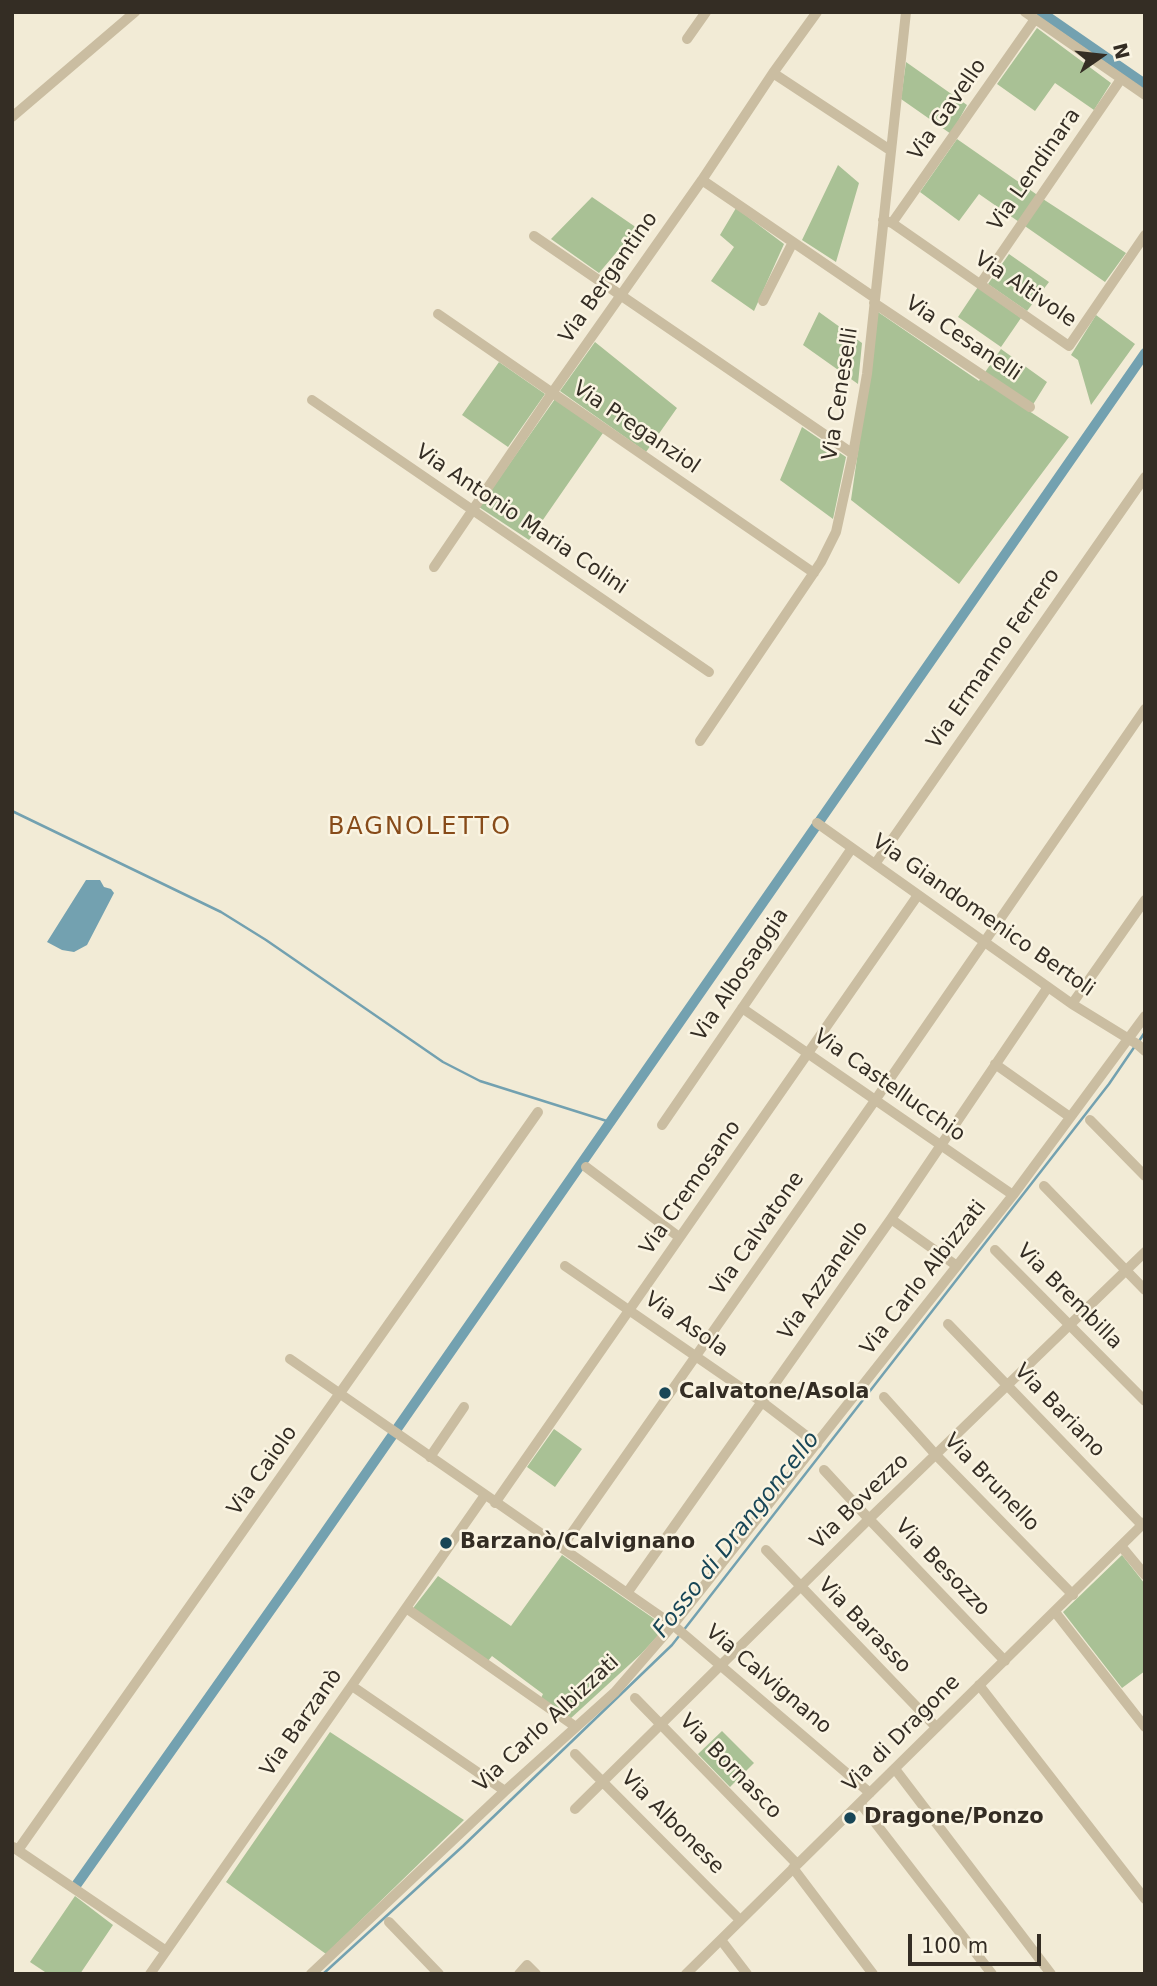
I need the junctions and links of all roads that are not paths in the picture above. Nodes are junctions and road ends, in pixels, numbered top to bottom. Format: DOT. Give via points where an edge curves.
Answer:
graph roads {
  1 [pos="135,12"];
  2 [pos="706,12"];
  3 [pos="817,12"];
  4 [pos="906,12"];
  5 [pos="1025,12"];
  6 [pos="1035,19"];
  7 [pos="687,39"];
  8 [pos="773,73"];
  9 [pos="1121,79"];
  10 [pos="1145,95"];
  11 [pos="12,117"];
  12 [pos="890,150"];
  13 [pos="702,180"];
  14 [pos="887,222"];
  15 [pos="1145,235"];
  16 [pos="534,236"];
  17 [pos="793,242"];
  18 [pos="981,283"];
  19 [pos="620,295"];
  20 [pos="874,300"];
  21 [pos="763,301"];
  22 [pos="438,314"];
  23 [pos="552,393"];
  24 [pos="312,400"];
  25 [pos="1030,407"];
  26 [pos="853,454"];
  27 [pos="1145,477"];
  28 [pos="473,510"];
  29 [pos="434,567"];
  30 [pos="814,573"];
  31 [pos="709,672"];
  32 [pos="1145,709"];
  33 [pos="700,741"];
  34 [pos="817,823"];
  35 [pos="852,848"];
  36 [pos="875,864"];
  37 [pos="918,895"];
  38 [pos="1145,900"];
  39 [pos="985,941"];
  40 [pos="1048,987"];
  41 [pos="1072,1004"];
  42 [pos="742,1007"];
  43 [pos="1145,1016"];
  44 [pos="1128,1039"];
  45 [pos="1145,1051"];
  46 [pos="808,1053"];
  47 [pos="995,1064"];
  48 [pos="876,1099"];
  49 [pos="538,1112"];
  50 [pos="1070,1117"];
  51 [pos="1090,1120"];
  52 [pos="662,1125"];
  53 [pos="940,1145"];
  54 [pos="586,1167"];
  55 [pos="1145,1176"];
  56 [pos="1044,1186"];
  57 [pos="1013,1195"];
  58 [pos="891,1219"];
  59 [pos="679,1237"];
  60 [pos="995,1250"];
  61 [pos="1145,1252"];
  62 [pos="565,1266"];
  63 [pos="957,1266"];
  64 [pos="1126,1270"];
  65 [pos="1145,1290"];
  66 [pos="629,1310"];
  67 [pos="948,1324"];
  68 [pos="1069,1325"];
  69 [pos="696,1356"];
  70 [pos="290,1359"];
  71 [pos="1007,1385"];
  72 [pos="341,1394"];
  73 [pos="884,1397"];
  74 [pos="1145,1401"];
  75 [pos="762,1402"];
  76 [pos="464,1407"];
  77 [pos="817,1444"];
  78 [pos="936,1455"];
  79 [pos="430,1457"];
  80 [pos="824,1470"];
  81 [pos="485,1495"];
  82 [pos="495,1503"];
  83 [pos="869,1519"];
  84 [pos="1143,1524"];
  85 [pos="1121,1546"];
  86 [pos="562,1547"];
  87 [pos="766,1550"];
  88 [pos="1145,1575"];
  89 [pos="801,1588"];
  90 [pos="627,1594"];
  91 [pos="1073,1595"];
  92 [pos="405,1608"];
  93 [pos="1055,1612"];
  94 [pos="673,1625"];
  95 [pos="1005,1661"];
  96 [pos="721,1665"];
  97 [pos="979,1685"];
  98 [pos="352,1686"];
  99 [pos="635,1698"];
  100 [pos="661,1724"];
  101 [pos="576,1727"];
  102 [pos="936,1727"];
  103 [pos="1145,1727"];
  104 [pos="575,1754"];
  105 [pos="895,1769"];
  106 [pos="603,1781"];
  107 [pos="505,1791"];
  108 [pos="870,1793"];
  109 [pos="860,1803"];
  110 [pos="575,1809"];
  111 [pos="15,1848"];
  112 [pos="795,1866"];
  113 [pos="1145,1899"];
  114 [pos="740,1920"];
  115 [pos="389,1922"];
  116 [pos="721,1940"];
  117 [pos="166,1951"];
  118 [pos="150,1974"];
  119 [pos="311,1974"];
  120 [pos="439,1974"];
  121 [pos="519,1974"];
  122 [pos="536,1974"];
  123 [pos="686,1974"];
  124 [pos="747,1974"];
  125 [pos="873,1974"];
  126 [pos="992,1974"];
  127 [pos="1051,1974"];
  1 -- 11 [label="street"];
  2 -- 7 [label="street"];
  3 -- 8 [label="street, Via Bergantino"];
  4 -- 12 [label="street, Via Ceneselli"];
  5 -- 6 [label="street"];
  6 -- 9 [label="street"];
  6 -- 14 [label="street, Via Gavello"];
  8 -- 12 [label="street"];
  8 -- 13 [label="street, Via Bergantino"];
  9 -- 10 [label="street"];
  9 -- 18 [label="street, Via Lendinara"];
  12 -- 14 [label="street, Via Ceneselli"];
  13 -- 17 [label="street, Via Cesanelli"];
  13 -- 19 [label="street, Via Bergantino"];
  14 -- 18 [label="street, Via Altivole"];
  14 -- 20 [label="street, Via Ceneselli"];
  15 -- 18 [label="street, Via Altivole" via="1069,346"];
  16 -- 19 [label="street"];
  17 -- 20 [label="street, Via Cesanelli"];
  17 -- 21 [label="street"];
  19 -- 23 [label="street, Via Bergantino"];
  19 -- 26 [label="street"];
  20 -- 25 [label="street, Via Cesanelli"];
  20 -- 26 [label="street, Via Ceneselli"];
  22 -- 23 [label="street, Via Preganziol"];
  23 -- 28 [label="street, Via Bergantino"];
  23 -- 30 [label="street, Via Preganziol"];
  24 -- 28 [label="street, Via Antonio Maria Colini"];
  26 -- 30 [label="street, Via Ceneselli" via="836,532"];
  27 -- 36 [label="street, Via Ermanno Ferrero"];
  28 -- 29 [label="street, Via Bergantino"];
  28 -- 31 [label="street, Via Antonio Maria Colini"];
  30 -- 33 [label="street, Via Ceneselli"];
  32 -- 39 [label="street, Via Calvatone"];
  34 -- 35 [label="street, Via Giandomenico Bertoli"];
  35 -- 36 [label="street, Via Giandomenico Bertoli"];
  35 -- 42 [label="street, Via Albosaggia"];
  36 -- 37 [label="street, Via Giandomenico Bertoli"];
  37 -- 39 [label="street, Via Giandomenico Bertoli"];
  37 -- 46 [label="street, Via Cremosano"];
  38 -- 41 [label="street"];
  39 -- 40 [label="street, Via Giandomenico Bertoli"];
  39 -- 48 [label="street, Via Calvatone"];
  40 -- 41 [label="street, Via Giandomenico Bertoli"];
  40 -- 47 [label="street, Via Azzanello"];
  41 -- 44 [label="street, Via Giandomenico Bertoli"];
  42 -- 46 [label="street, Via Castellucchio"];
  42 -- 52 [label="street, Via Albosaggia"];
  43 -- 44 [label="street, Via Carlo Albizzati"];
  44 -- 45 [label="street, Via Giandomenico Bertoli"];
  44 -- 50 [label="street, Via Carlo Albizzati"];
  46 -- 48 [label="street, Via Castellucchio"];
  46 -- 59 [label="street, Via Cremosano"];
  47 -- 50 [label="street"];
  47 -- 53 [label="street, Via Azzanello"];
  48 -- 53 [label="street, Via Castellucchio"];
  48 -- 69 [label="street, Via Calvatone"];
  49 -- 72 [label="street, Via Caiolo"];
  50 -- 57 [label="street, Via Carlo Albizzati"];
  51 -- 55 [label="street"];
  53 -- 57 [label="street, Via Castellucchio"];
  53 -- 58 [label="street, Via Azzanello"];
  54 -- 59 [label="street"];
  56 -- 64 [label="street"];
  57 -- 63 [label="street, Via Carlo Albizzati"];
  58 -- 63 [label="street"];
  58 -- 75 [label="street, Via Azzanello"];
  59 -- 66 [label="street, Via Cremosano"];
  60 -- 68 [label="street, Via Brembilla"];
  61 -- 64 [label="street, Via Bovezzo"];
  62 -- 66 [label="street, Via Asola"];
  63 -- 77 [label="street, Via Carlo Albizzati"];
  64 -- 65 [label="street"];
  64 -- 68 [label="street, Via Bovezzo"];
  66 -- 69 [label="street, Via Asola"];
  66 -- 82 [label="street, Via Cremosano"];
  67 -- 71 [label="street, Via Bariano"];
  68 -- 71 [label="street, Via Bovezzo"];
  68 -- 74 [label="street, Via Brembilla"];
  69 -- 75 [label="street, Via Asola"];
  69 -- 86 [label="street, Via Calvatone"];
  70 -- 72 [label="street, Via Calvignano"];
  71 -- 78 [label="street, Via Bovezzo"];
  71 -- 84 [label="street, Via Bariano"];
  72 -- 79 [label="street, Via Calvignano"];
  72 -- 111 [label="street, Via Caiolo"];
  73 -- 78 [label="street, Via Brunello"];
  75 -- 77 [label="street, Via Asola"];
  75 -- 90 [label="street, Via Azzanello"];
  76 -- 79 [label="street"];
  77 -- 94 [label="street, Via Carlo Albizzati"];
  78 -- 83 [label="street, Via Bovezzo"];
  78 -- 91 [label="street, Via Brunello"];
  79 -- 81 [label="street, Via Calvignano"];
  80 -- 83 [label="street, Via Besozzo"];
  81 -- 82 [label="street, Via Calvignano"];
  81 -- 92 [label="street, Via Barzanò"];
  82 -- 86 [label="street, Via Calvignano"];
  83 -- 89 [label="street, Via Bovezzo"];
  83 -- 95 [label="street, Via Besozzo"];
  84 -- 85 [label="street, Via di Dragone"];
  85 -- 88 [label="street"];
  85 -- 91 [label="street, Via di Dragone"];
  86 -- 90 [label="street, Via Calvignano"];
  87 -- 89 [label="street, Via Barasso"];
  89 -- 96 [label="street, Via Bovezzo"];
  89 -- 102 [label="street, Via Barasso"];
  90 -- 94 [label="street, Via Calvignano"];
  91 -- 93 [label="street, Via di Dragone"];
  92 -- 98 [label="street, Via Barzanò"];
  92 -- 101 [label="street"];
  93 -- 95 [label="street, Via di Dragone"];
  93 -- 103 [label="street"];
  94 -- 96 [label="street, Via Calvignano"];
  94 -- 101 [label="street, Via Carlo Albizzati" via="615,1692"];
  95 -- 97 [label="street, Via di Dragone"];
  96 -- 100 [label="street, Via Bovezzo"];
  96 -- 108 [label="street, Via Calvignano"];
  97 -- 102 [label="street, Via di Dragone"];
  97 -- 113 [label="street"];
  98 -- 107 [label="street"];
  98 -- 117 [label="street, Via Barzanò"];
  99 -- 100 [label="street, Via Bornasco"];
  100 -- 106 [label="street, Via Bovezzo"];
  100 -- 112 [label="street, Via Bornasco"];
  101 -- 107 [label="street, Via Carlo Albizzati"];
  102 -- 105 [label="street, Via di Dragone"];
  104 -- 106 [label="street, Via Albonese"];
  105 -- 108 [label="street, Via di Dragone"];
  105 -- 127 [label="street"];
  106 -- 110 [label="street, Via Bovezzo"];
  106 -- 114 [label="street, Via Albonese"];
  107 -- 119 [label="street, Via Carlo Albizzati"];
  108 -- 109 [label="street, Via di Dragone"];
  109 -- 112 [label="street, Via di Dragone"];
  109 -- 126 [label="street"];
  111 -- 117 [label="street, Via Caiolo"];
  112 -- 114 [label="street, Via di Dragone"];
  112 -- 125 [label="street, Via Bornasco"];
  114 -- 116 [label="street, Via di Dragone"];
  115 -- 120 [label="street"];
  116 -- 123 [label="street, Via di Dragone"];
  116 -- 124 [label="street"];
  117 -- 118 [label="street, Via Barzanò"];
  121 -- 122 [label="street" via="527,1965"];
}
